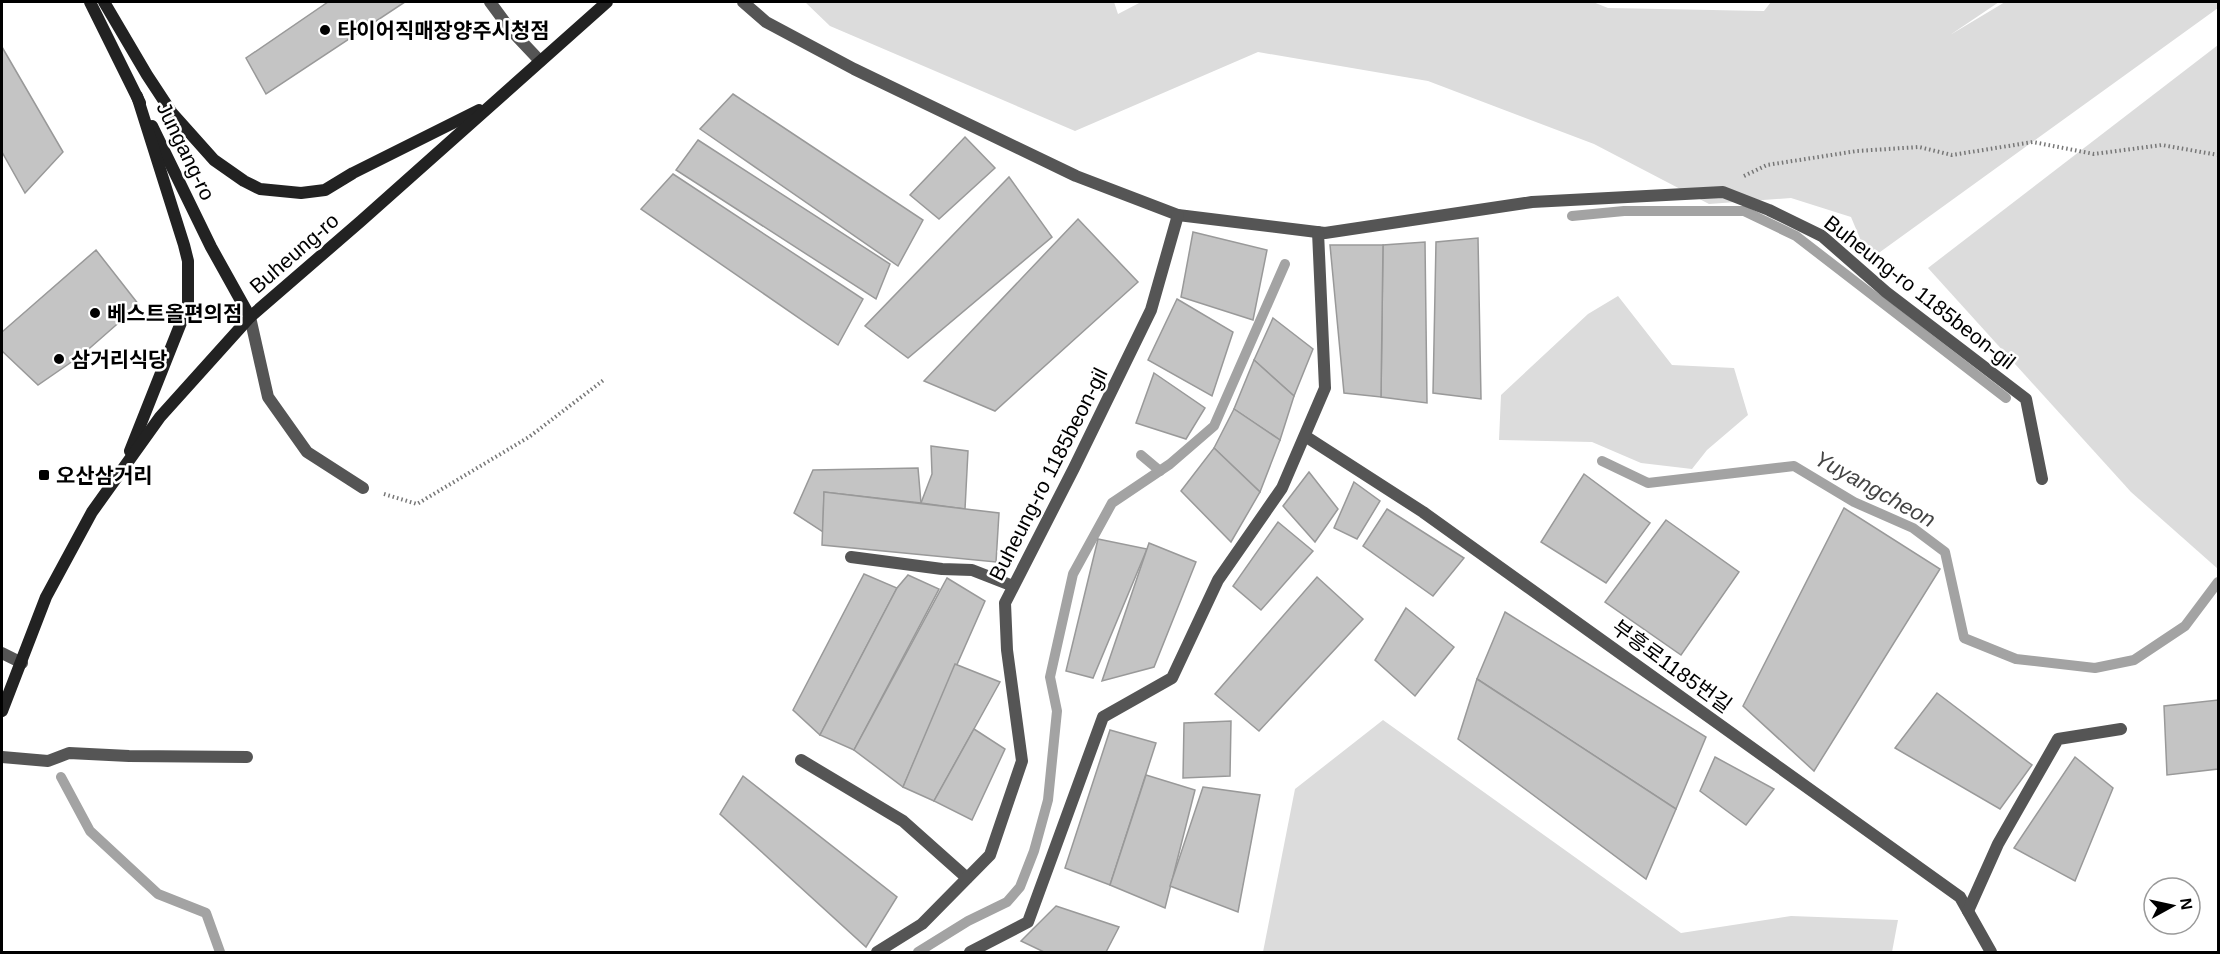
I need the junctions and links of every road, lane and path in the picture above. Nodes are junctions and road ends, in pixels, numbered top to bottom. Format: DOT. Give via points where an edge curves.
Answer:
graph roads {
  1 [pos="90,2"];
  2 [pos="104,2"];
  3 [pos="490,2"];
  4 [pos="607,2"];
  5 [pos="743,2"];
  6 [pos="540,61"];
  7 [pos="137,96"];
  8 [pos="494,102"];
  9 [pos="2218,155"];
  10 [pos="1719,192"];
  11 [pos="1178,215"];
  12 [pos="1318,232"];
  13 [pos="250,317"];
  14 [pos="605,379"];
  15 [pos="1305,436"];
  16 [pos="122,469"];
  17 [pos="2042,479"];
  18 [pos="363,488"];
  19 [pos="851,557"];
  20 [pos="1013,586"];
  21 [pos="2,653"];
  22 [pos="22,663"];
  23 [pos="2,711"];
  24 [pos="2121,729"];
  25 [pos="247,757"];
  26 [pos="2,758"];
  27 [pos="801,760"];
  28 [pos="967,878"];
  29 [pos="1968,911"];
  30 [pos="877,952"];
  31 [pos="970,952"];
  32 [pos="1992,952"];
  1 -- 7 [label="main road, Jungang-ro"];
  2 -- 8 [label="main road" via="172,113 214,160 260,189 301,193 326,190"];
  3 -- 6 [label="street"];
  4 -- 6 [label="main road, Buheung-ro"];
  5 -- 11 [label="street, Buheung-ro 1185beon-gil" via="766,22 854,69 1076,176"];
  6 -- 8 [label="main road, Buheung-ro"];
  7 -- 13 [label="main road, Jungang-ro"];
  7 -- 16 [label="main road" via="188,261 188,305"];
  8 -- 13 [label="main road, Buheung-ro"];
  9 -- 10 [label="path" via="2162,145 2094,153 2033,142 1952,155 1919,147 1857,151 1767,165"];
  10 -- 12 [label="street, Buheung-ro 1185beon-gil" via="1532,202"];
  10 -- 17 [label="street, Buheung-ro 1185beon-gil" via="1769,210 1822,236 1886,292 2026,399"];
  11 -- 12 [label="street, Buheung-ro 1185beon-gil"];
  11 -- 20 [label="street, Buheung-ro 1185beon-gil" via="1151,310"];
  12 -- 15 [label="street" via="1325,388"];
  13 -- 16 [label="main road, Buheung-ro" via="160,417"];
  13 -- 18 [label="street" via="268,397 307,452"];
  14 -- 18 [label="path" via="529,436 417,504"];
  15 -- 29 [label="street, 부흥로1185번길" via="1423,512 1960,897"];
  15 -- 31 [label="street" via="1282,488 1218,580 1172,678 1103,717 1028,922"];
  16 -- 22 [label="main road, Buheung-ro" via="92,512 46,597"];
  19 -- 20 [label="street" via="972,570"];
  20 -- 28 [label="street, Buheung-ro 1185beon-gil" via="1005,603 1007,650 1022,761 990,855"];
  21 -- 22 [label="street"];
  22 -- 23 [label="main road, Buheung-ro"];
  24 -- 29 [label="street" via="2058,740 1998,844"];
  25 -- 26 [label="street" via="69,753 48,761"];
  27 -- 28 [label="street" via="903,821"];
  28 -- 30 [label="street, Buheung-ro 1185beon-gil" via="922,924"];
  29 -- 32 [label="street, 부흥로1185번길"];
}
